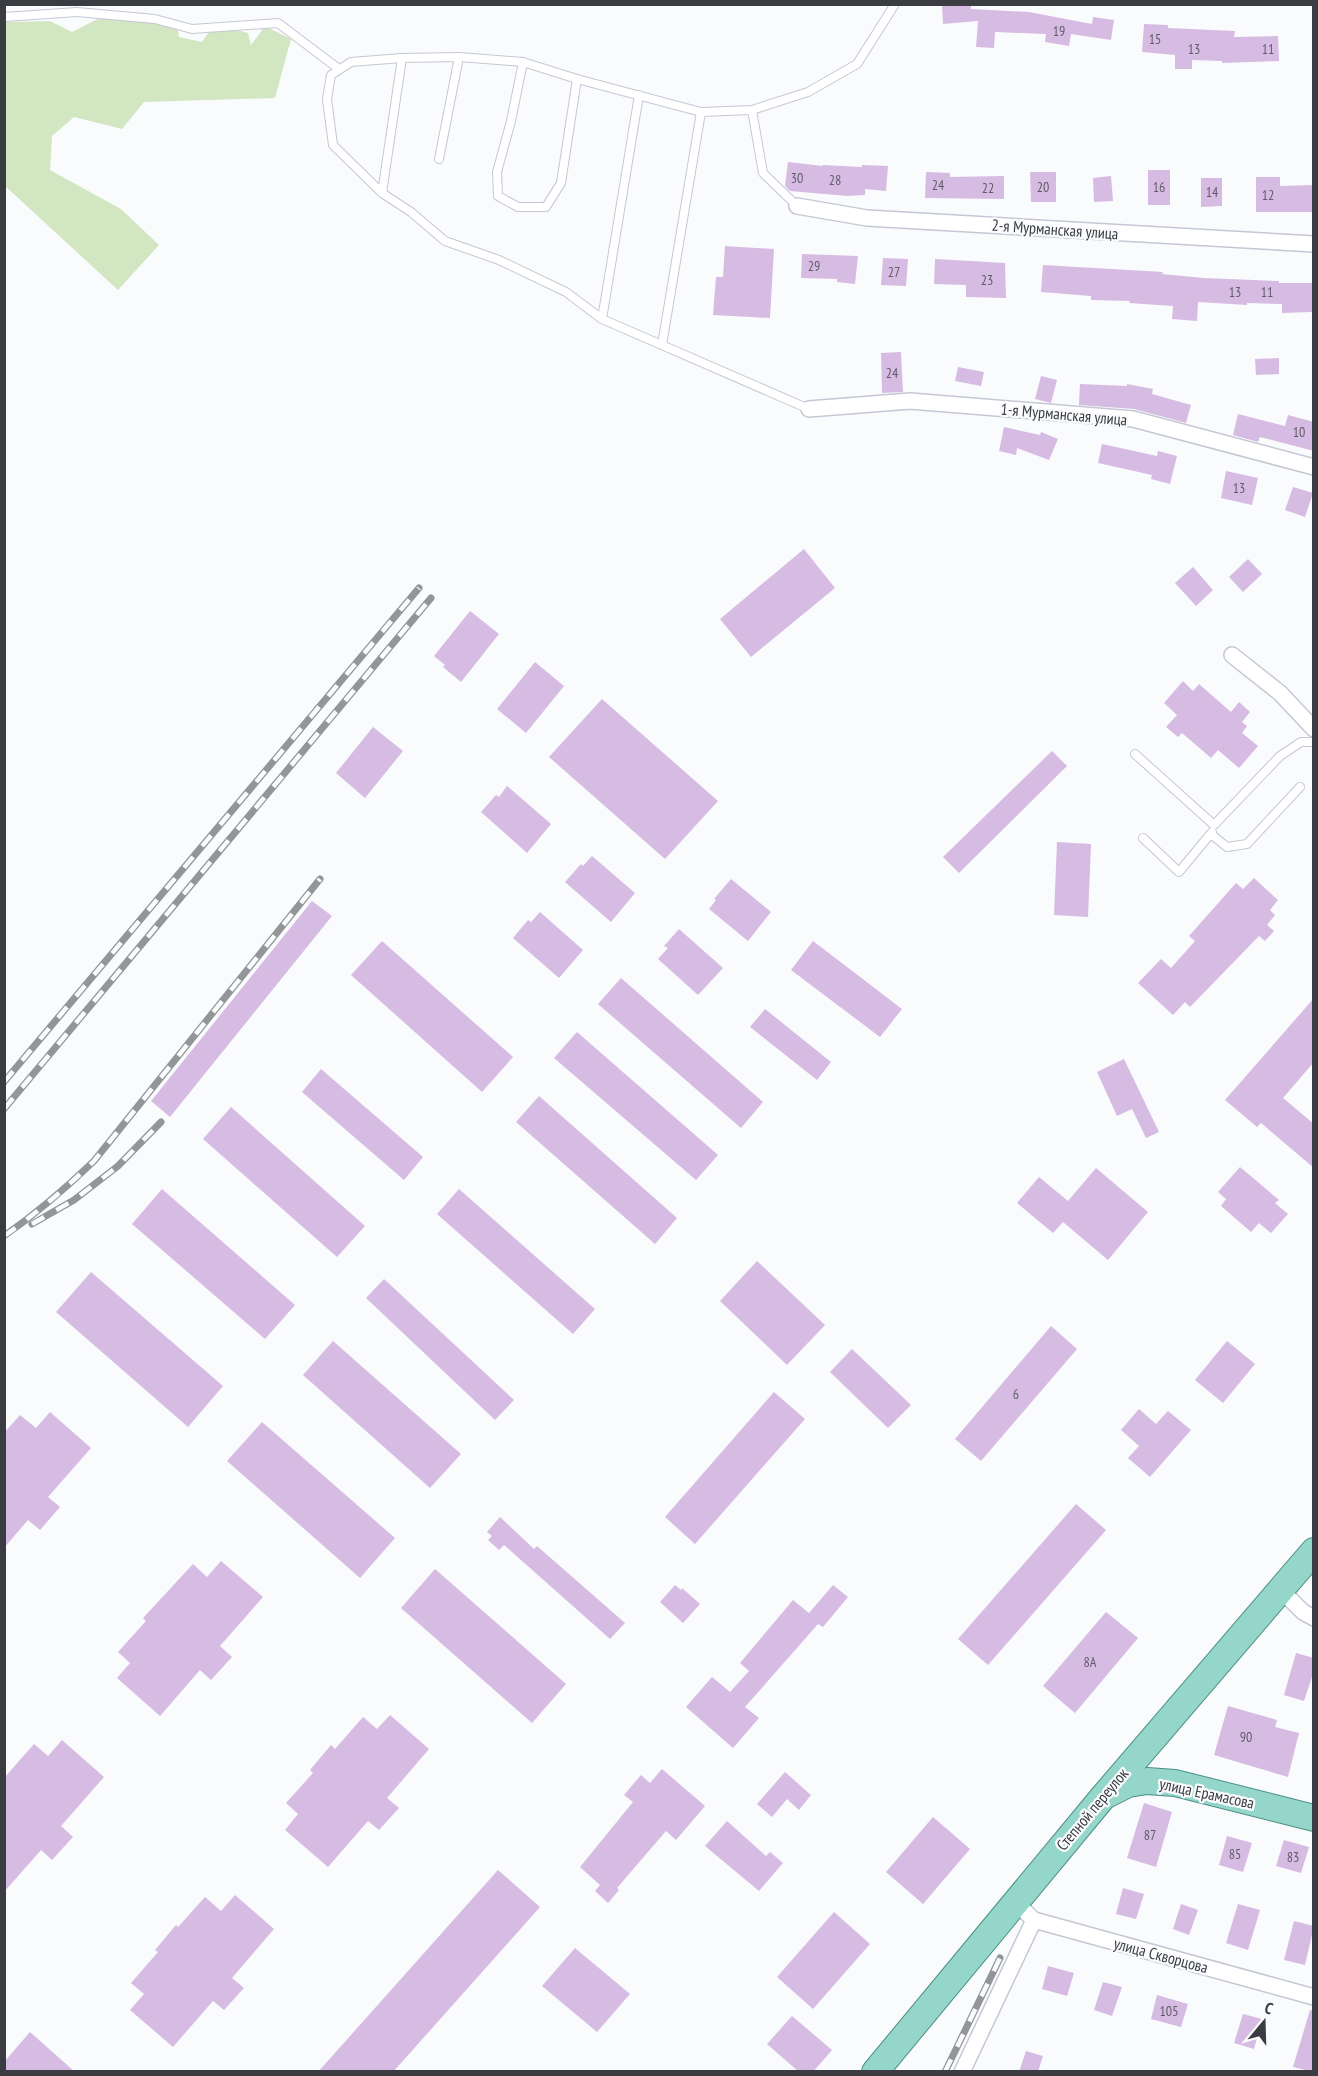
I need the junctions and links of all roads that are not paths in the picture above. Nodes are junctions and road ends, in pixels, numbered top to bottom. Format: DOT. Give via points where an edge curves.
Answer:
graph roads {
  1 [pos="895,4"];
  2 [pos="4,17"];
  3 [pos="402,57"];
  4 [pos="459,57"];
  5 [pos="523,62"];
  6 [pos="339,69"];
  7 [pos="577,80"];
  8 [pos="639,96"];
  9 [pos="752,110"];
  10 [pos="702,112"];
  11 [pos="439,159"];
  12 [pos="382,193"];
  13 [pos="797,206"];
  14 [pos="1314,244"];
  15 [pos="602,319"];
  16 [pos="662,345"];
  17 [pos="809,409"];
  18 [pos="1314,467"];
  19 [pos="1232,655"];
  20 [pos="1314,729"];
  21 [pos="1314,742"];
  22 [pos="1135,754"];
  23 [pos="1300,787"];
  24 [pos="1214,825"];
  25 [pos="1212,835"];
  26 [pos="1143,838"];
  27 [pos="1314,1551"];
  28 [pos="1280,1589"];
  29 [pos="1314,1618"];
  30 [pos="1164,1725"];
  31 [pos="1175,1783"];
  32 [pos="1103,1797"];
  33 [pos="1314,1818"];
  34 [pos="1015,1902"];
  35 [pos="1034,1920"];
  36 [pos="1314,1997"];
  37 [pos="875,2072"];
  38 [pos="962,2072"];
  1 -- 9 [label="lane" via="857,63 808,92"];
  2 -- 6 [label="lane" via="77,12 155,19 192,29 278,23"];
  3 -- 4 [label="lane"];
  3 -- 6 [label="lane" via="351,62"];
  3 -- 12 [label="lane"];
  4 -- 5 [label="lane"];
  4 -- 11 [label="lane"];
  5 -- 7 [label="lane"];
  5 -- 7 [label="lane" via="497,172 498,196 518,207 546,207 561,183"];
  6 -- 12 [label="lane" via="331,75 327,99 333,145"];
  7 -- 8 [label="lane"];
  8 -- 10 [label="lane"];
  8 -- 15 [label="lane"];
  9 -- 10 [label="lane"];
  9 -- 13 [label="lane" via="763,173"];
  10 -- 16 [label="lane"];
  12 -- 15 [label="lane" via="445,241 499,260 566,292"];
  13 -- 14 [label="street, 2-я Мурманская улица" via="867,218"];
  15 -- 16 [label="lane"];
  16 -- 17 [label="lane"];
  17 -- 18 [label="street, 1-я Мурманская улица" via="910,401 1133,419"];
  19 -- 20 [label="street" via="1280,693"];
  21 -- 24 [label="lane" via="1301,742 1280,756"];
  22 -- 24 [label="lane"];
  23 -- 25 [label="lane" via="1247,844 1227,847"];
  24 -- 25 [label="lane"];
  25 -- 26 [label="lane" via="1179,872"];
  27 -- 28 [label="main road, Степной переулок"];
  28 -- 29 [label="street"];
  28 -- 30 [label="main road, Степной переулок"];
  30 -- 31 [label="main road" via="1156,1750 1157,1762"];
  30 -- 32 [label="main road, Степной переулок"];
  31 -- 32 [label="main road, улица Ерамасова" via="1128,1784"];
  31 -- 33 [label="main road, улица Ерамасова"];
  32 -- 34 [label="main road, Степной переулок"];
  34 -- 35 [label="street, улица Скворцова"];
  34 -- 37 [label="main road, Степной переулок"];
  35 -- 36 [label="street, улица Скворцова"];
  35 -- 38 [label="street"];
}
